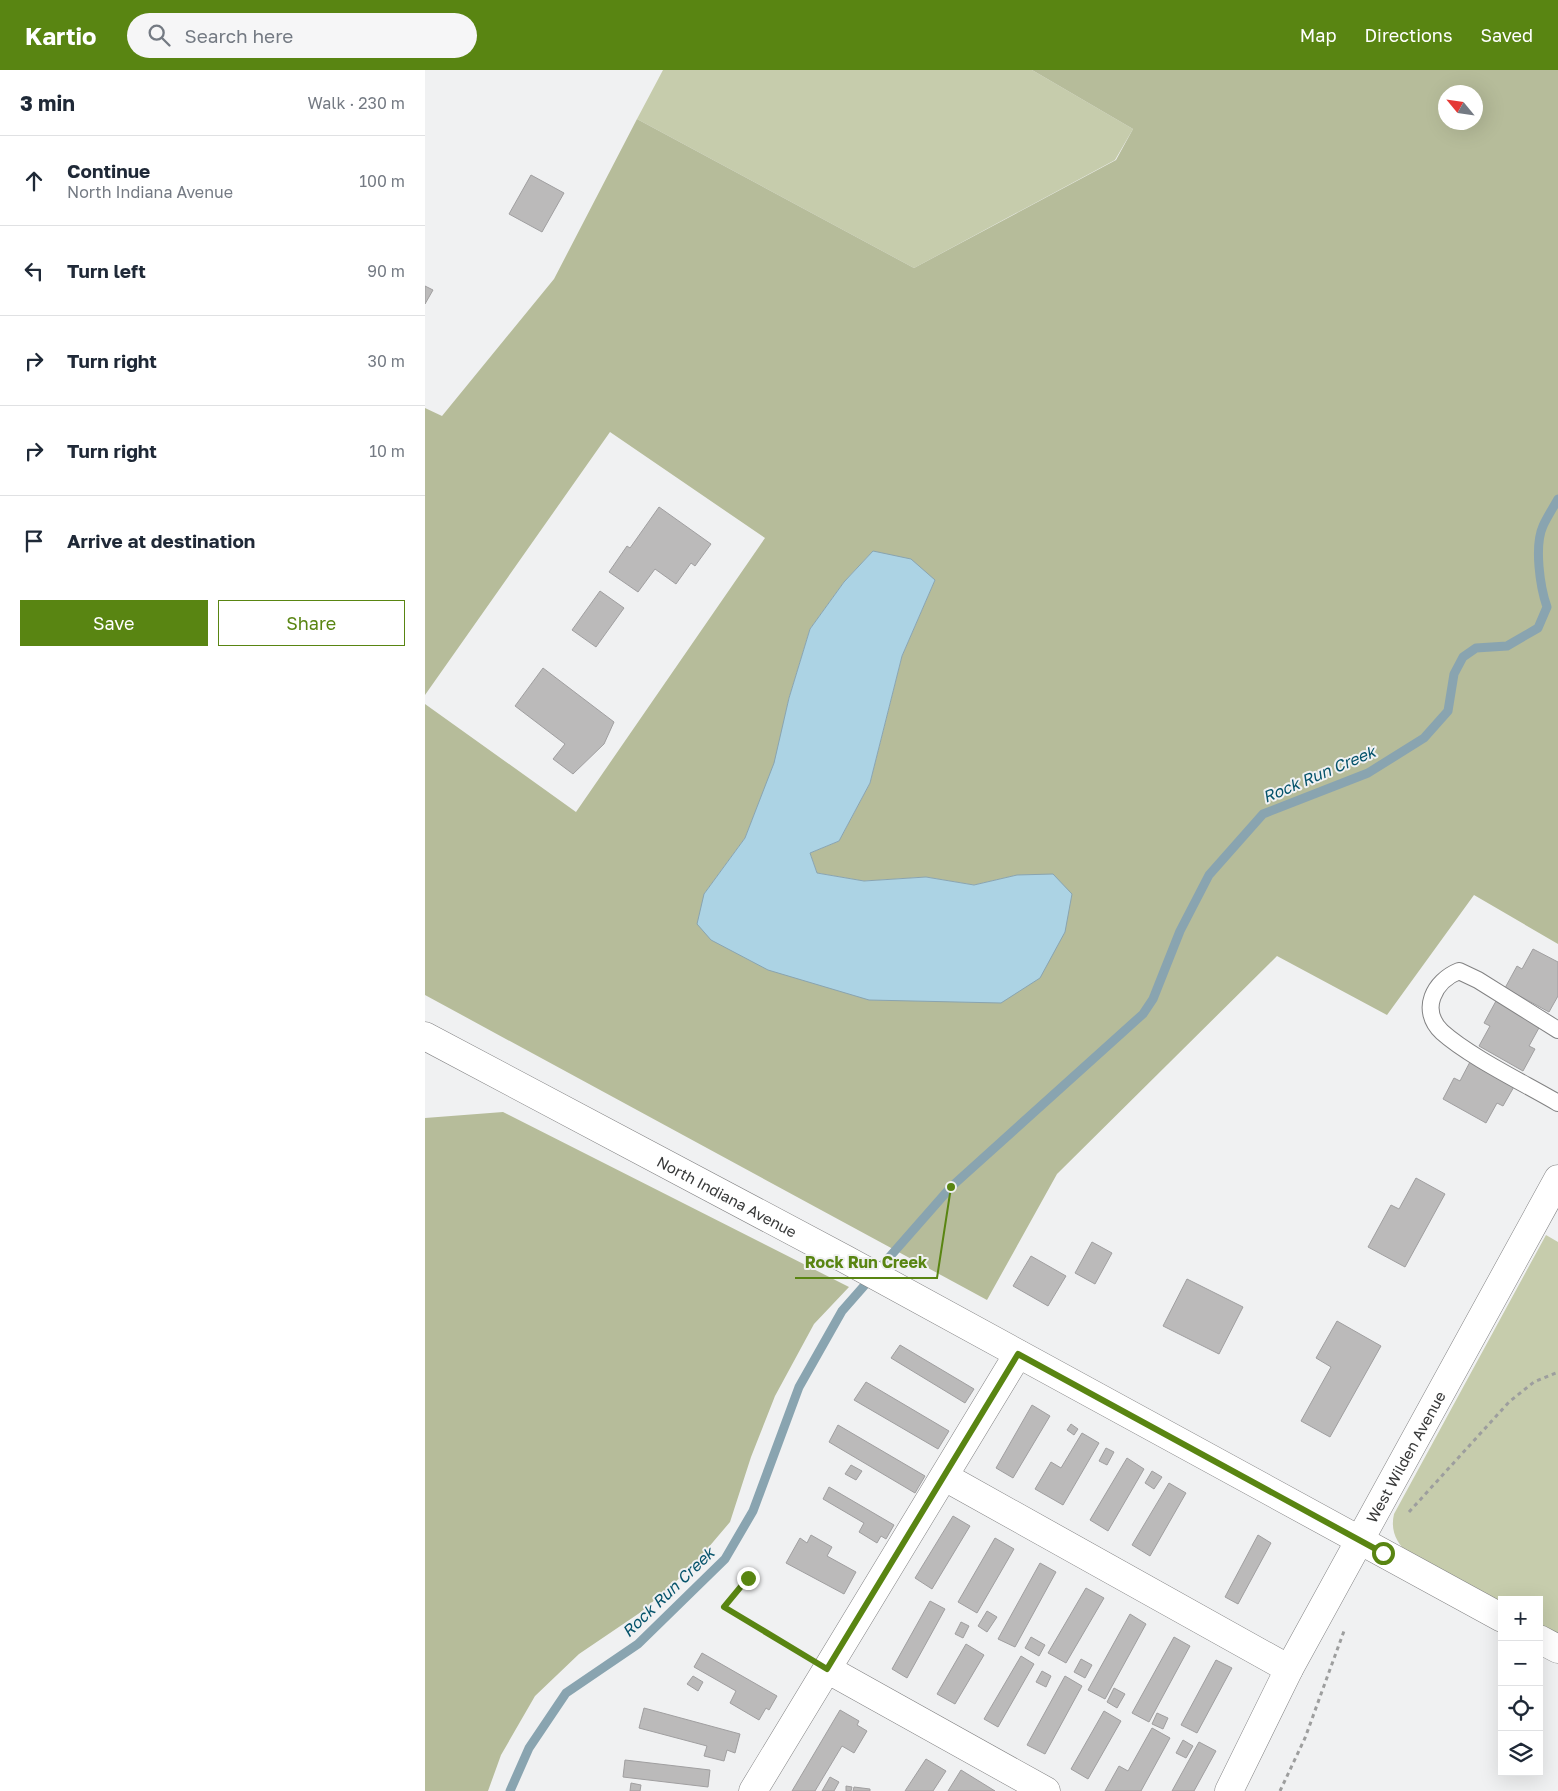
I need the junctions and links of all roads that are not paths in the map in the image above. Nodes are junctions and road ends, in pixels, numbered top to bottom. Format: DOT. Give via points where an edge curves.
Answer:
graph roads {
  1 [pos="1558,1030"];
  2 [pos="425,1036"];
  3 [pos="1558,1103"];
  4 [pos="1558,1178"];
  5 [pos="1018,1354"];
  6 [pos="945,1477"];
  7 [pos="1360,1541"];
  8 [pos="1498,1616"];
  9 [pos="1543,1641"];
  10 [pos="1558,1649"];
  11 [pos="827,1669"];
  12 [pos="1289,1669"];
  13 [pos="1036,1789"];
  14 [pos="753,1791"];
  15 [pos="1229,1791"];
  1 -- 3 [label="lane" via="1459,971 1449,975 1435,989 1430,1008 1442,1031 1471,1052"];
  2 -- 5 [label="street, North Indiana Avenue"];
  4 -- 7 [label="street, West Wilden Avenue"];
  5 -- 6 [label="street"];
  5 -- 7 [label="street, North Indiana Avenue"];
  6 -- 11 [label="street"];
  6 -- 12 [label="street"];
  7 -- 8 [label="street, North Indiana Avenue"];
  7 -- 12 [label="street, West Wilden Avenue"];
  9 -- 10 [label="street"];
  11 -- 13 [label="street"];
  11 -- 14 [label="street"];
  12 -- 15 [label="street, West Wilden Avenue"];
}
